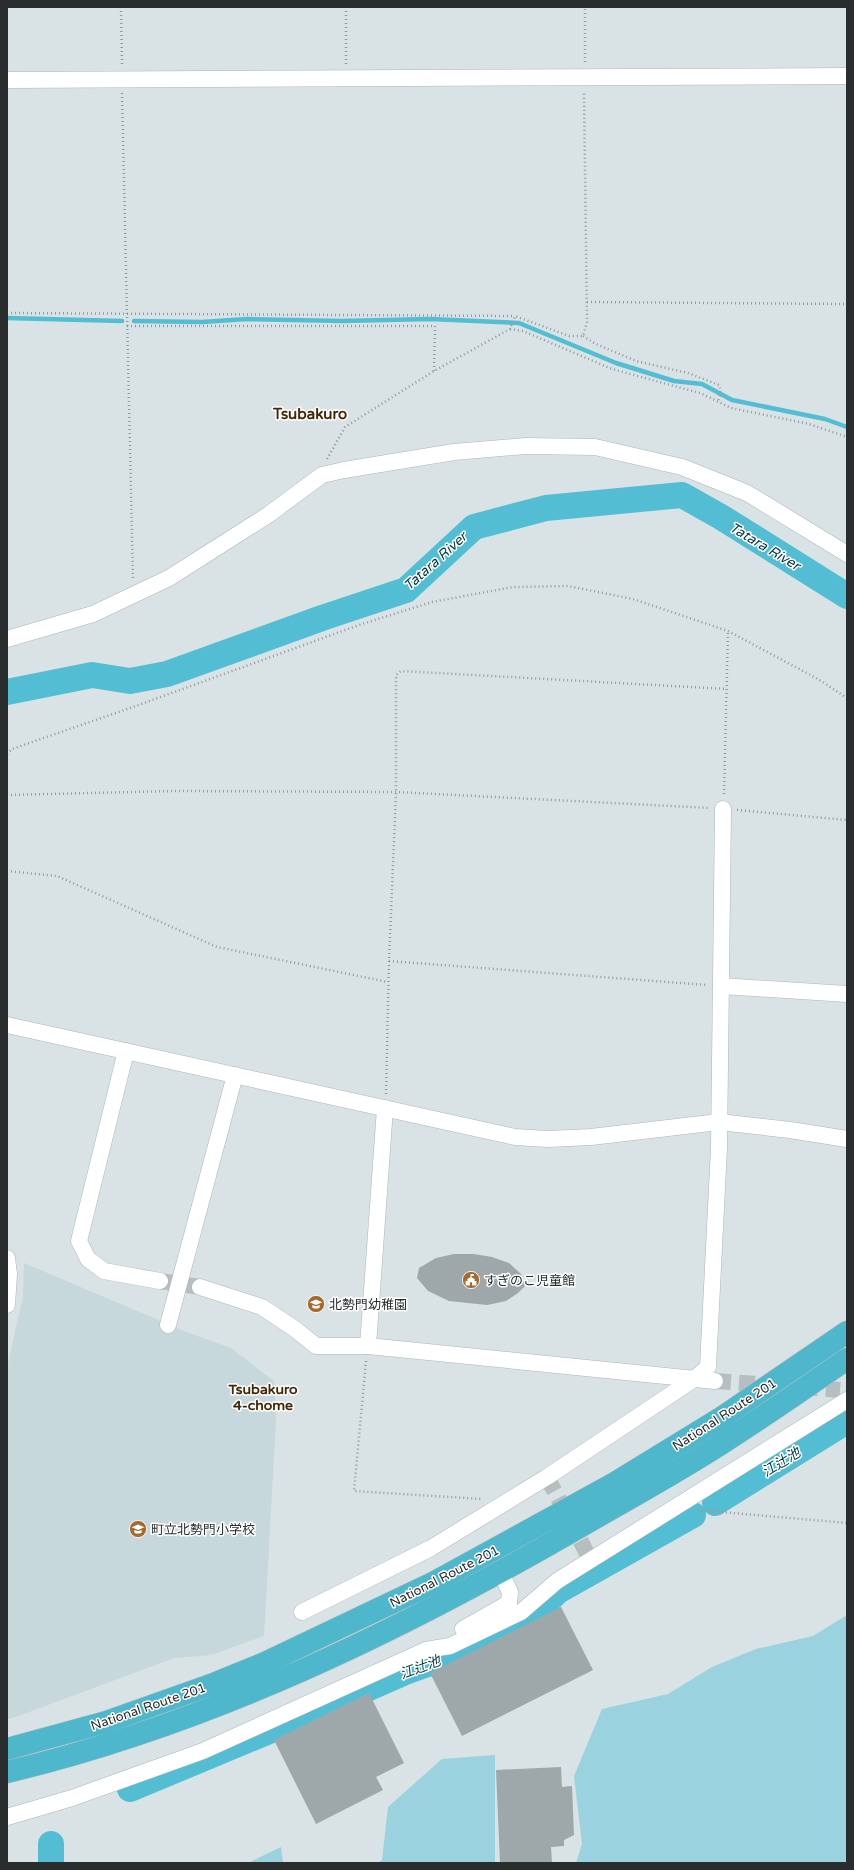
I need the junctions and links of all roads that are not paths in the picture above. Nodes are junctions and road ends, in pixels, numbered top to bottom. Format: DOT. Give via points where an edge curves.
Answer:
graph roads {
  1 [pos="847,76"];
  2 [pos="7,80"];
  3 [pos="847,554"];
  4 [pos="7,638"];
  5 [pos="723,809"];
  6 [pos="721,986"];
  7 [pos="847,994"];
  8 [pos="7,1025"];
  9 [pos="126,1051"];
  10 [pos="235,1075"];
  11 [pos="385,1108"];
  12 [pos="719,1122"];
  13 [pos="847,1139"];
  14 [pos="7,1258"];
  15 [pos="160,1281"];
  16 [pos="200,1288"];
  17 [pos="7,1305"];
  18 [pos="168,1325"];
  19 [pos="847,1332"];
  20 [pos="368,1346"];
  21 [pos="847,1359"];
  22 [pos="694,1379"];
  23 [pos="715,1381"];
  24 [pos="845,1394"];
  25 [pos="500,1573"];
  26 [pos="302,1612"];
  27 [pos="426,1650"];
  28 [pos="7,1749"];
  29 [pos="7,1772"];
  30 [pos="7,1817"];
  1 -- 2 [label="street"];
  3 -- 4 [label="street" via="747,493 682,467 595,448 526,446 454,452 322,475 268,515 169,578 93,614"];
  5 -- 6 [label="street"];
  6 -- 7 [label="street"];
  6 -- 12 [label="street"];
  8 -- 9 [label="street"];
  9 -- 10 [label="street"];
  9 -- 15 [label="street" via="79,1241 88,1259 104,1271"];
  10 -- 11 [label="street"];
  10 -- 18 [label="street"];
  11 -- 12 [label="street" via="515,1137 548,1139 591,1137"];
  11 -- 20 [label="street"];
  12 -- 13 [label="street"];
  12 -- 22 [label="street" via="708,1367"];
  14 -- 17 [label="street"];
  16 -- 20 [label="street" via="262,1307 316,1346"];
  19 -- 28 [label="highway, National Route 201" via="721,1418 615,1483 433,1583 265,1663 216,1683 106,1722"];
  20 -- 22 [label="street"];
  21 -- 25 [label="highway, National Route 201" via="731,1437"];
  22 -- 23 [label="street"];
  22 -- 26 [label="street" via="547,1477 431,1548"];
  24 -- 27 [label="street" via="557,1581 521,1612 450,1646"];
  25 -- 27 [label="street" via="510,1592 509,1603"];
  25 -- 29 [label="highway, National Route 201" via="343,1652 221,1704 111,1744"];
  27 -- 30 [label="street" via="203,1751 72,1798"];
}
